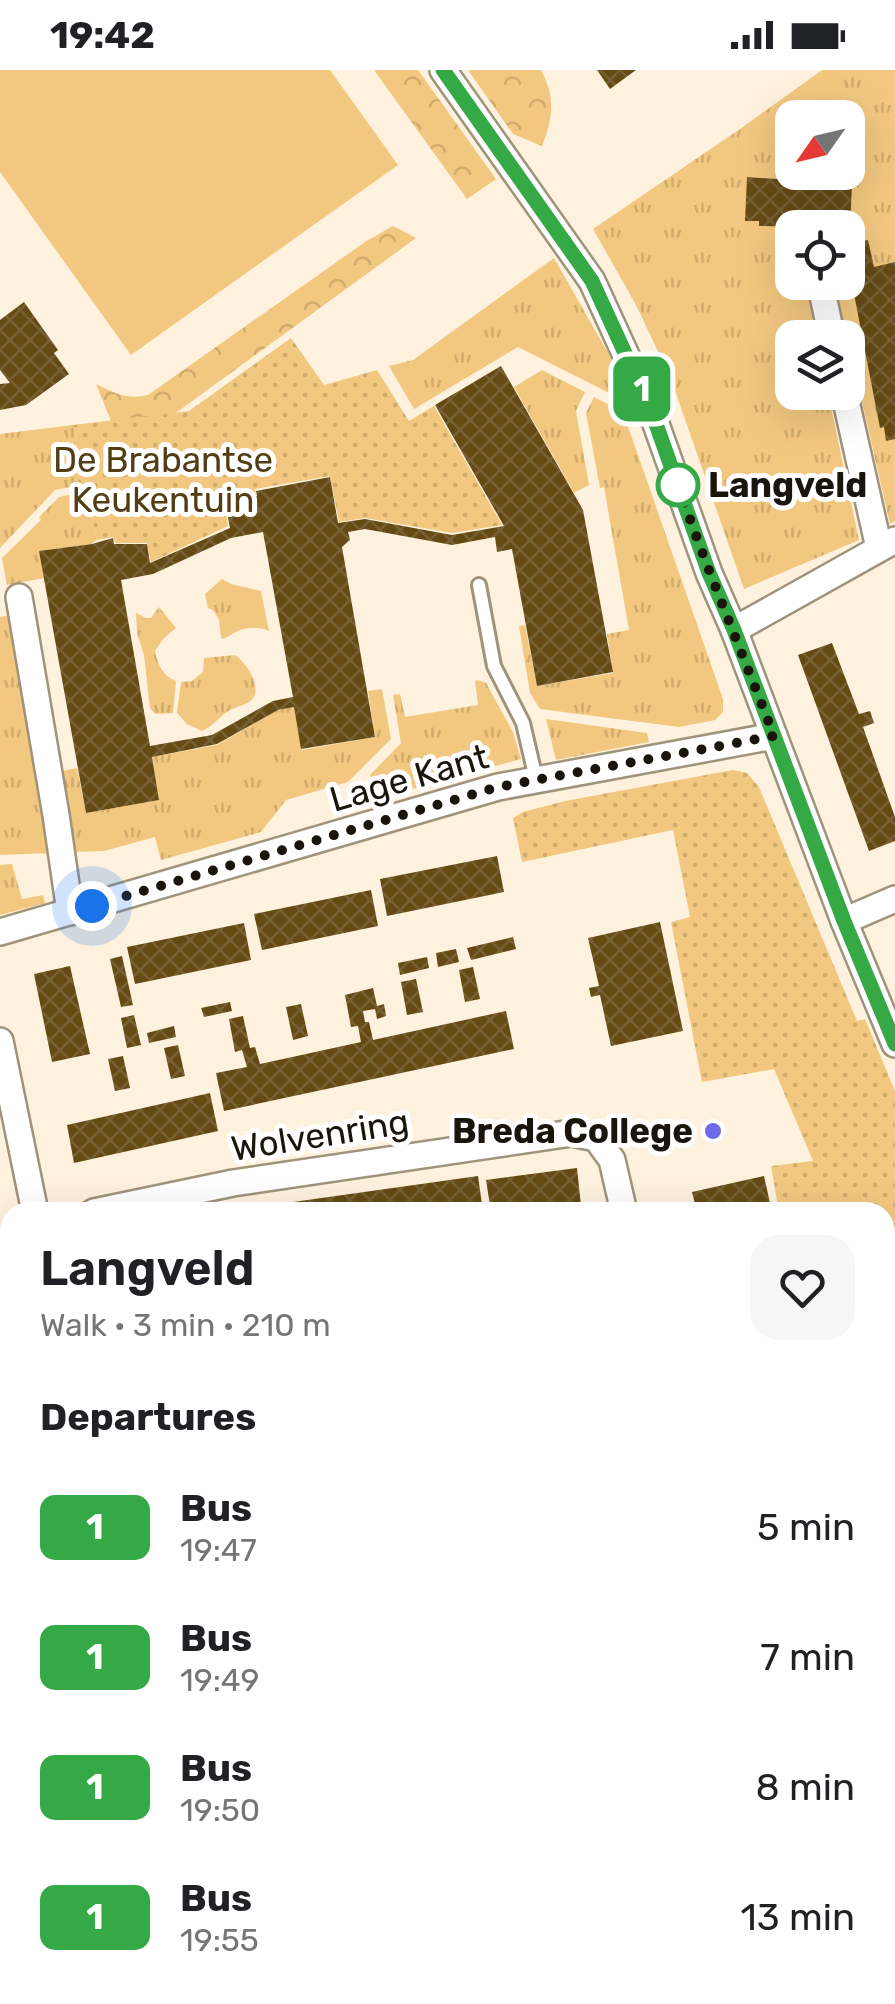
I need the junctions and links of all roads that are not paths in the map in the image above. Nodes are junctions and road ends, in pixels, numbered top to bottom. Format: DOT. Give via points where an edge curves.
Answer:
graph roads {
  1 [pos="443,70"];
  2 [pos="849,410"];
  3 [pos="887,544"];
  4 [pos="480,585"];
  5 [pos="19,597"];
  6 [pos="734,630"];
  7 [pos="774,736"];
  8 [pos="536,779"];
  9 [pos="895,899"];
  10 [pos="70,912"];
  11 [pos="844,921"];
  12 [pos="0,932"];
  13 [pos="0,1041"];
  14 [pos="895,1044"];
  15 [pos="33,1202"];
  16 [pos="188,1202"];
  17 [pos="622,1202"];
  1 -- 6 [label="street" via="592,281 651,410"];
  2 -- 3 [label="street"];
  3 -- 6 [label="street"];
  4 -- 8 [label="lane" via="494,666 522,723"];
  5 -- 10 [label="street"];
  6 -- 7 [label="street"];
  7 -- 8 [label="street, Lage Kant"];
  7 -- 11 [label="street"];
  8 -- 10 [label="street, Lage Kant"];
  9 -- 11 [label="street"];
  10 -- 12 [label="street, Lage Kant"];
  11 -- 14 [label="street"];
  13 -- 15 [label="street"];
  16 -- 17 [label="street, Wolvenring" via="233,1183 572,1134 596,1138 612,1160"];
}
